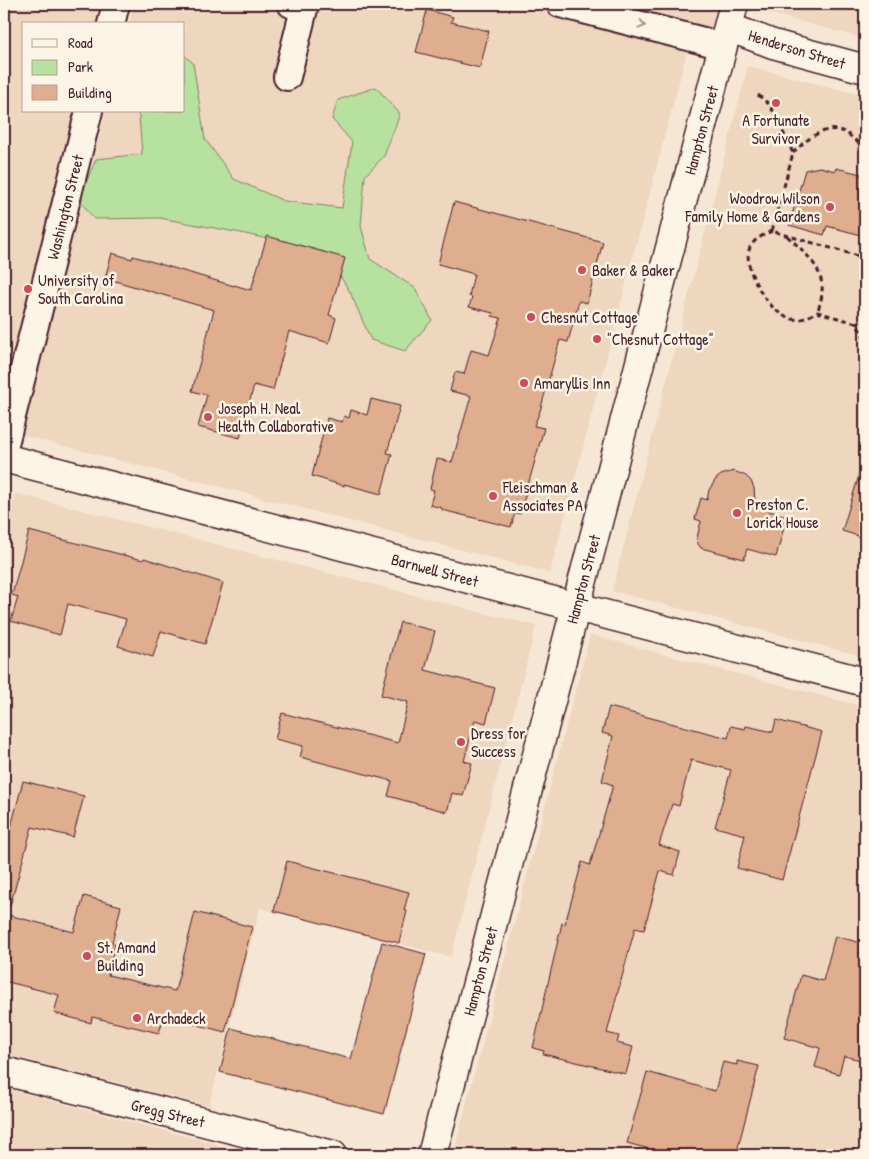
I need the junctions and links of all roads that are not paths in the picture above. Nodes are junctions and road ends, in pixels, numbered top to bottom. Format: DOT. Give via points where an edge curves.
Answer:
graph roads {
  1 [pos="116,4"];
  2 [pos="291,4"];
  3 [pos="560,4"];
  4 [pos="112,22"];
  5 [pos="728,26"];
  6 [pos="865,69"];
  7 [pos="287,77"];
  8 [pos="89,112"];
  9 [pos="4,448"];
  10 [pos="4,458"];
  11 [pos="576,606"];
  12 [pos="865,682"];
  13 [pos="4,1071"];
  14 [pos="333,1155"];
  15 [pos="432,1155"];
  1 -- 4 [label="street"];
  2 -- 7 [label="street" via="304,9"];
  3 -- 5 [label="street, Henderson Street, one-way"];
  5 -- 6 [label="street, Henderson Street" via="773,44"];
  5 -- 11 [label="street, Hampton Street"];
  8 -- 9 [label="street, Washington Street"];
  10 -- 11 [label="street, Barnwell Street"];
  11 -- 12 [label="street, Barnwell Street"];
  11 -- 15 [label="street, Hampton Street"];
  13 -- 14 [label="street, Gregg Street"];
}
